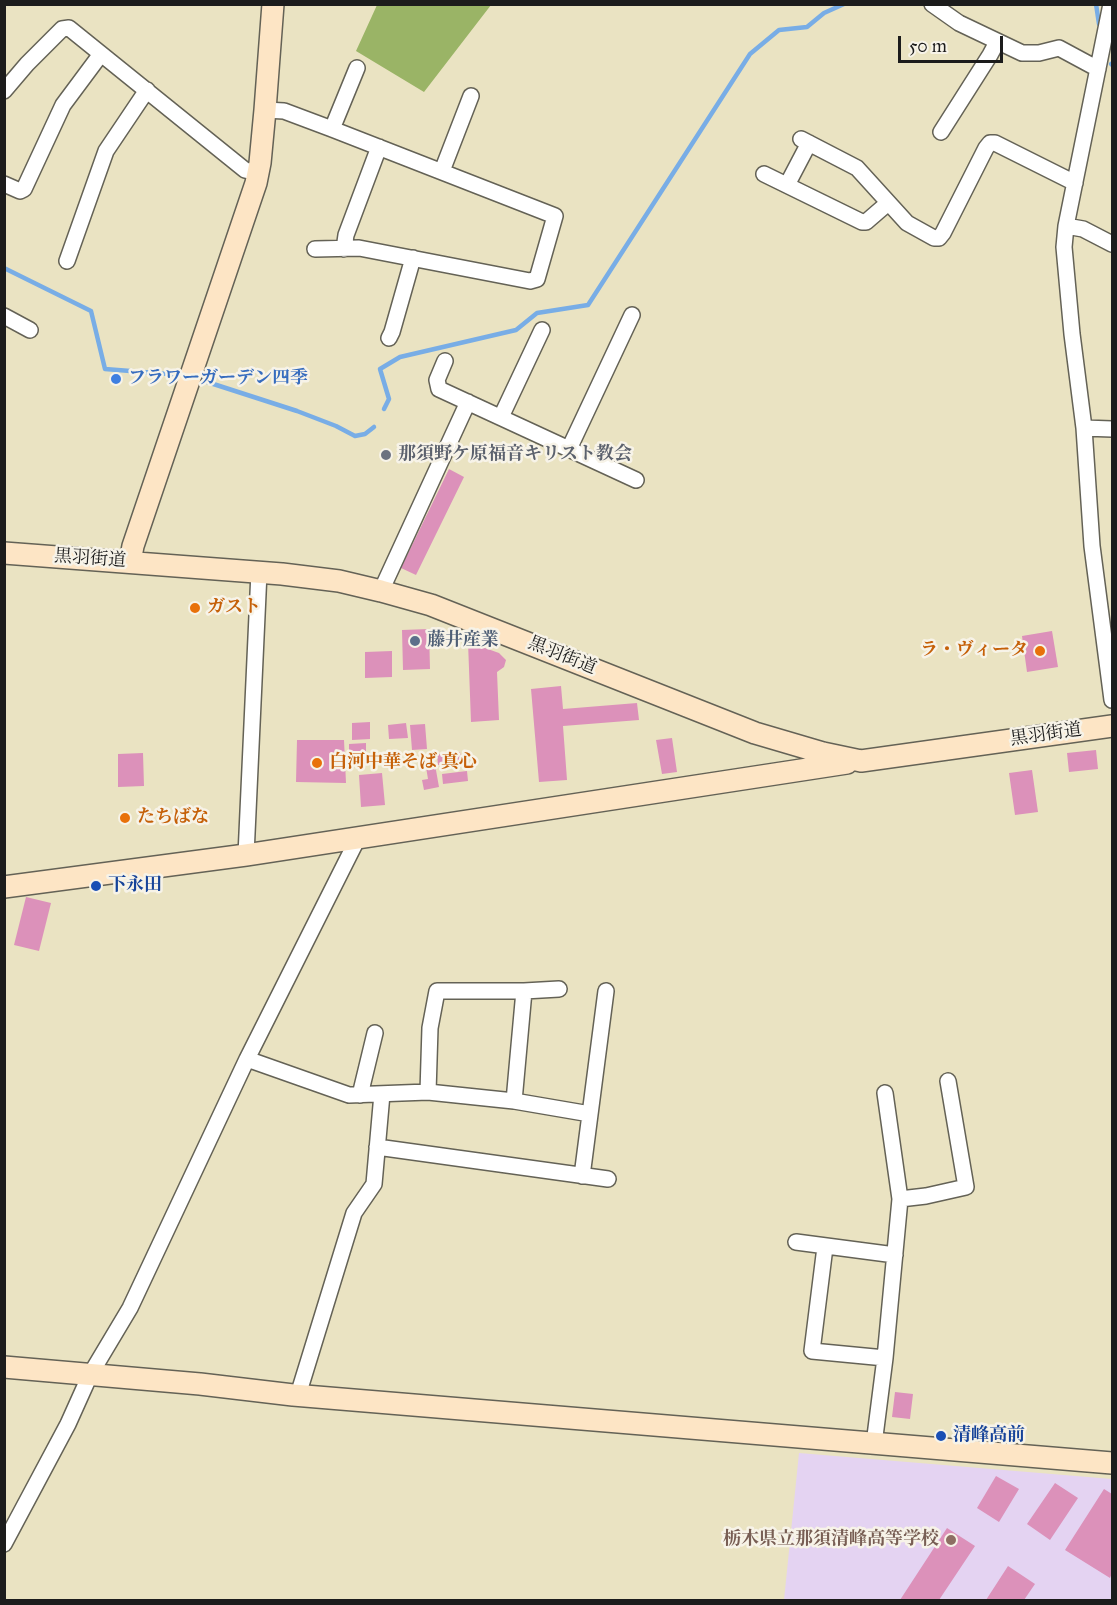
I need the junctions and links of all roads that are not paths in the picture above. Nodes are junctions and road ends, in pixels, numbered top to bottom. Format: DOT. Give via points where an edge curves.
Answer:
graph roads {
  1 [pos="273,4"];
  2 [pos="932,4"];
  3 [pos="1111,4"];
  4 [pos="997,42"];
  5 [pos="101,54"];
  6 [pos="357,68"];
  7 [pos="1098,69"];
  8 [pos="147,90"];
  9 [pos="4,91"];
  10 [pos="471,96"];
  11 [pos="265,110"];
  12 [pos="332,129"];
  13 [pos="941,132"];
  14 [pos="379,147"];
  15 [pos="441,171"];
  16 [pos="258,173"];
  17 [pos="764,174"];
  18 [pos="1075,183"];
  19 [pos="4,184"];
  20 [pos="787,185"];
  21 [pos="888,203"];
  22 [pos="1066,226"];
  23 [pos="1113,244"];
  24 [pos="315,249"];
  25 [pos="344,249"];
  26 [pos="413,258"];
  27 [pos="67,261"];
  28 [pos="632,315"];
  29 [pos="4,316"];
  30 [pos="30,330"];
  31 [pos="542,330"];
  32 [pos="389,338"];
  33 [pos="445,361"];
  34 [pos="468,402"];
  35 [pos="501,417"];
  36 [pos="1084,428"];
  37 [pos="1113,429"];
  38 [pos="569,449"];
  39 [pos="636,480"];
  40 [pos="4,553"];
  41 [pos="130,562"];
  42 [pos="259,572"];
  43 [pos="381,591"];
  44 [pos="1113,700"];
  45 [pos="1113,726"];
  46 [pos="861,761"];
  47 [pos="359,836"];
  48 [pos="246,855"];
  49 [pos="4,888"];
  50 [pos="559,989"];
  51 [pos="524,991"];
  52 [pos="606,991"];
  53 [pos="375,1033"];
  54 [pos="247,1059"];
  55 [pos="948,1081"];
  56 [pos="428,1092"];
  57 [pos="885,1093"];
  58 [pos="382,1094"];
  59 [pos="360,1095"];
  60 [pos="514,1101"];
  61 [pos="590,1114"];
  62 [pos="377,1147"];
  63 [pos="582,1176"];
  64 [pos="608,1179"];
  65 [pos="900,1199"];
  66 [pos="796,1242"];
  67 [pos="825,1247"];
  68 [pos="895,1255"];
  69 [pos="885,1358"];
  70 [pos="4,1367"];
  71 [pos="90,1375"];
  72 [pos="298,1395"];
  73 [pos="874,1444"];
  74 [pos="1113,1463"];
  75 [pos="4,1544"];
  1 -- 11 [label="street"];
  2 -- 4 [label="street"];
  3 -- 7 [label="street"];
  4 -- 7 [label="street" via="1022,53 1059,48"];
  4 -- 13 [label="street"];
  5 -- 8 [label="street"];
  5 -- 9 [label="street" via="69,28 62,30"];
  5 -- 19 [label="street" via="63,105 24,189"];
  6 -- 12 [label="street"];
  7 -- 18 [label="street"];
  8 -- 16 [label="street" via="245,170"];
  8 -- 27 [label="street" via="106,151"];
  10 -- 15 [label="street"];
  11 -- 12 [label="street" via="284,111"];
  11 -- 16 [label="street"];
  12 -- 14 [label="street"];
  14 -- 15 [label="street"];
  14 -- 25 [label="street"];
  15 -- 26 [label="street" via="555,216 537,279 530,281"];
  16 -- 41 [label="street"];
  17 -- 20 [label="street"];
  18 -- 21 [label="street" via="995,143 986,147 939,238 927,236 907,223"];
  18 -- 22 [label="street"];
  20 -- 21 [label="street" via="862,222"];
  20 -- 21 [label="street" via="805,141 857,168"];
  22 -- 23 [label="street" via="1083,229"];
  22 -- 36 [label="street" via="1066,274"];
  24 -- 25 [label="street"];
  25 -- 26 [label="street"];
  26 -- 32 [label="street"];
  28 -- 38 [label="street"];
  29 -- 30 [label="street"];
  31 -- 35 [label="street"];
  33 -- 34 [label="street" via="436,380 439,389"];
  34 -- 35 [label="street"];
  34 -- 43 [label="street"];
  35 -- 38 [label="street"];
  36 -- 37 [label="street"];
  36 -- 44 [label="street" via="1092,546"];
  38 -- 39 [label="street"];
  40 -- 41 [label="street, 黒羽街道"];
  41 -- 42 [label="street, 黒羽街道"];
  42 -- 43 [label="street, 黒羽街道" via="339,581"];
  42 -- 48 [label="street"];
  43 -- 46 [label="street, 黒羽街道" via="431,605 755,733"];
  45 -- 46 [label="street, 黒羽街道"];
  46 -- 47 [label="street"];
  47 -- 48 [label="street"];
  47 -- 54 [label="street"];
  48 -- 49 [label="street"];
  50 -- 51 [label="street"];
  51 -- 56 [label="street" via="437,991 430,1028"];
  51 -- 60 [label="street"];
  52 -- 61 [label="street"];
  53 -- 59 [label="street"];
  54 -- 59 [label="street" via="349,1095"];
  54 -- 71 [label="street" via="130,1308"];
  55 -- 65 [label="street" via="966,1187"];
  56 -- 58 [label="street"];
  56 -- 60 [label="street"];
  57 -- 65 [label="street"];
  58 -- 59 [label="street"];
  58 -- 62 [label="street"];
  60 -- 61 [label="street"];
  61 -- 63 [label="street"];
  62 -- 63 [label="street"];
  62 -- 72 [label="street" via="374,1184 354,1213"];
  63 -- 64 [label="street"];
  65 -- 68 [label="street"];
  66 -- 67 [label="street"];
  67 -- 68 [label="street"];
  67 -- 69 [label="street" via="812,1351"];
  68 -- 69 [label="street"];
  69 -- 73 [label="street"];
  70 -- 71 [label="street"];
  71 -- 72 [label="street"];
  71 -- 75 [label="street"];
  72 -- 73 [label="street"];
  73 -- 74 [label="street"];
}
